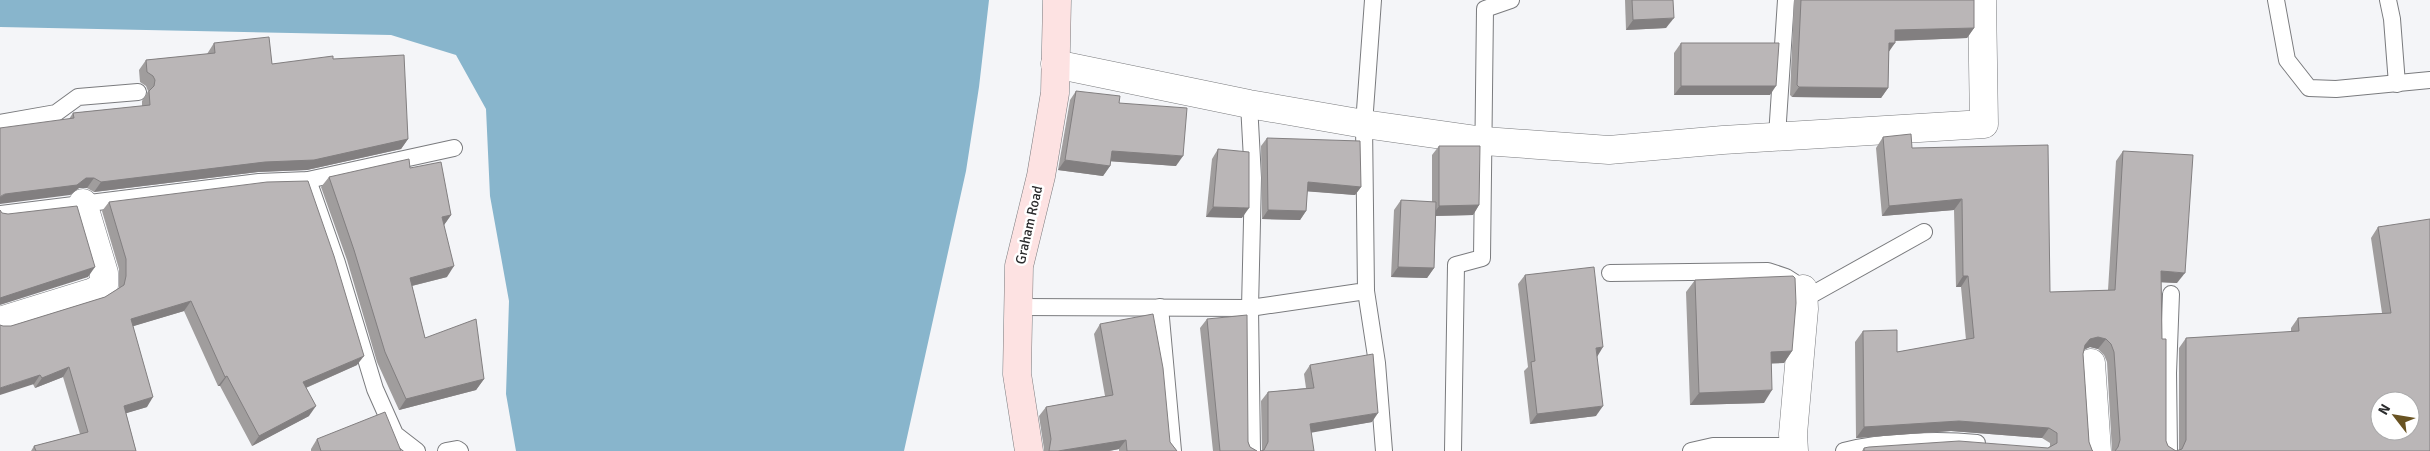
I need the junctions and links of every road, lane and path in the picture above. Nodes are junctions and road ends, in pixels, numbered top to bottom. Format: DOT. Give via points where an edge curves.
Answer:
graph roads {
  1 [pos="1057,0"];
  2 [pos="1373,0"];
  3 [pos="1511,0"];
  4 [pos="1786,0"];
  5 [pos="1982,0"];
  6 [pos="2276,0"];
  7 [pos="2388,0"];
  8 [pos="1056,64"];
  9 [pos="2430,80"];
  10 [pos="2397,84"];
  11 [pos="138,92"];
  12 [pos="1249,104"];
  13 [pos="0,123"];
  14 [pos="1364,124"];
  15 [pos="1777,136"];
  16 [pos="1484,141"];
  17 [pos="454,148"];
  18 [pos="308,180"];
  19 [pos="83,203"];
  20 [pos="0,214"];
  21 [pos="1924,232"];
  22 [pos="1610,273"];
  23 [pos="1366,291"];
  24 [pos="1804,294"];
  25 [pos="2171,294"];
  26 [pos="1019,307"];
  27 [pos="1160,307"];
  28 [pos="1250,308"];
  29 [pos="0,321"];
  30 [pos="2091,363"];
  31 [pos="1992,444"];
  32 [pos="1794,448"];
  33 [pos="417,451"];
  34 [pos="446,451"];
  35 [pos="460,451"];
  36 [pos="1030,451"];
  37 [pos="1173,451"];
  38 [pos="1252,451"];
  39 [pos="1384,451"];
  40 [pos="1453,451"];
  41 [pos="1691,451"];
  42 [pos="1844,451"];
  43 [pos="2097,451"];
  44 [pos="2169,451"];
  1 -- 8 [label="street, Graham Road"];
  2 -- 14 [label="lane"];
  3 -- 16 [label="lane" via="1485,8"];
  4 -- 15 [label="lane"];
  5 -- 15 [label="street" via="1984,124"];
  6 -- 10 [label="lane" via="2287,60 2309,88"];
  7 -- 10 [label="lane"];
  8 -- 12 [label="street"];
  8 -- 26 [label="street, Graham Road" via="1055,93 1040,176 1019,266"];
  9 -- 10 [label="lane"];
  11 -- 13 [label="lane" via="78,96 56,113"];
  12 -- 14 [label="street"];
  12 -- 28 [label="lane" via="1253,178"];
  14 -- 16 [label="street"];
  14 -- 23 [label="lane"];
  15 -- 16 [label="street" via="1609,150"];
  16 -- 40 [label="lane" via="1482,258 1456,265"];
  17 -- 18 [label="lane"];
  18 -- 19 [label="lane" via="259,182"];
  18 -- 33 [label="lane" via="376,389 395,434"];
  19 -- 20 [label="lane"];
  19 -- 29 [label="street" via="104,274 104,286"];
  21 -- 24 [label="lane"];
  22 -- 24 [label="lane" via="1768,271 1786,277"];
  23 -- 28 [label="lane"];
  23 -- 39 [label="lane" via="1377,363"];
  24 -- 32 [label="street"];
  25 -- 44 [label="lane"];
  26 -- 27 [label="lane"];
  26 -- 36 [label="street, Graham Road" via="1017,374"];
  27 -- 28 [label="lane"];
  27 -- 37 [label="lane"];
  28 -- 38 [label="lane"];
  30 -- 43 [label="street"];
  31 -- 42 [label="lane" via="1952,441 1860,447"];
  32 -- 41 [label="lane" via="1713,446"];
  34 -- 35 [label="lane"];
}
